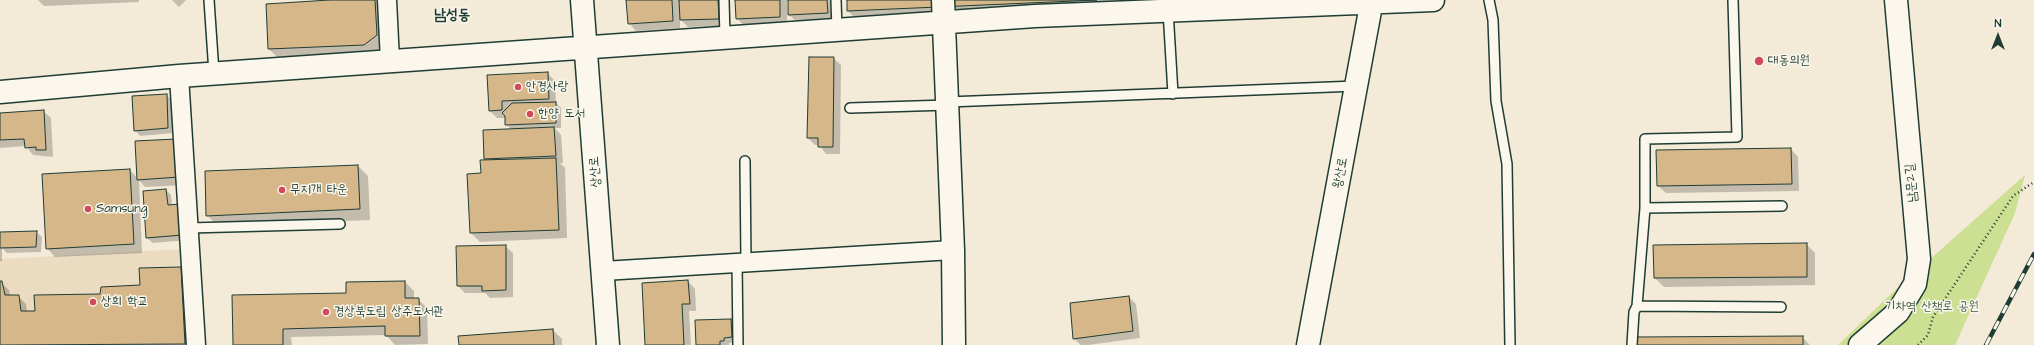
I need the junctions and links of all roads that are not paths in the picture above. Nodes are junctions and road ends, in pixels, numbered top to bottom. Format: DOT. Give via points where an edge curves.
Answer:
graph roads {
  1 [pos="209,0"];
  2 [pos="387,0"];
  3 [pos="582,0"];
  4 [pos="724,0"];
  5 [pos="836,0"];
  6 [pos="943,0"];
  7 [pos="1433,0"];
  8 [pos="1489,0"];
  9 [pos="1733,0"];
  10 [pos="1896,0"];
  11 [pos="1372,1"];
  12 [pos="1280,4"];
  13 [pos="1179,6"];
  14 [pos="944,22"];
  15 [pos="837,30"];
  16 [pos="726,38"];
  17 [pos="586,48"];
  18 [pos="390,61"];
  19 [pos="214,73"];
  20 [pos="179,76"];
  21 [pos="1357,86"];
  22 [pos="0,92"];
  23 [pos="1173,94"];
  24 [pos="948,104"];
  25 [pos="850,108"];
  26 [pos="745,161"];
  27 [pos="1782,206"];
  28 [pos="1645,208"];
  29 [pos="340,224"];
  30 [pos="189,228"];
  31 [pos="953,250"];
  32 [pos="742,262"];
  33 [pos="603,272"];
  34 [pos="1637,306"];
  35 [pos="1781,307"];
  36 [pos="196,345"];
  37 [pos="608,345"];
  38 [pos="738,345"];
  39 [pos="954,345"];
  40 [pos="1308,345"];
  41 [pos="1510,345"];
  42 [pos="1632,345"];
  43 [pos="1860,345"];
  1 -- 19 [label="lane"];
  2 -- 18 [label="street"];
  3 -- 17 [label="street, 상산로"];
  4 -- 16 [label="lane"];
  5 -- 15 [label="lane"];
  6 -- 14 [label="street"];
  7 -- 11 [label="street"];
  8 -- 41 [label="lane" via="1493,20 1496,101 1507,164"];
  9 -- 28 [label="lane" via="1737,137 1645,139"];
  10 -- 43 [label="street, 남문2길" via="1918,259 1916,284 1898,312"];
  11 -- 12 [label="street"];
  11 -- 21 [label="street, 왕산로"];
  12 -- 13 [label="street"];
  13 -- 14 [label="street"];
  13 -- 23 [label="lane"];
  14 -- 15 [label="street"];
  14 -- 24 [label="street"];
  15 -- 16 [label="street"];
  16 -- 17 [label="street"];
  17 -- 18 [label="street"];
  17 -- 33 [label="street, 상산로"];
  18 -- 19 [label="street"];
  19 -- 20 [label="street"];
  20 -- 22 [label="street"];
  20 -- 30 [label="street"];
  21 -- 23 [label="lane"];
  21 -- 40 [label="street, 왕산로"];
  23 -- 24 [label="lane"];
  24 -- 25 [label="lane"];
  24 -- 31 [label="street"];
  26 -- 32 [label="lane"];
  27 -- 28 [label="lane"];
  28 -- 34 [label="lane"];
  29 -- 30 [label="lane"];
  30 -- 36 [label="street"];
  31 -- 32 [label="street"];
  31 -- 39 [label="street"];
  32 -- 33 [label="street"];
  32 -- 38 [label="lane"];
  33 -- 37 [label="street, 상산로"];
  34 -- 35 [label="lane"];
  34 -- 42 [label="lane" via="1634,312"];
}
